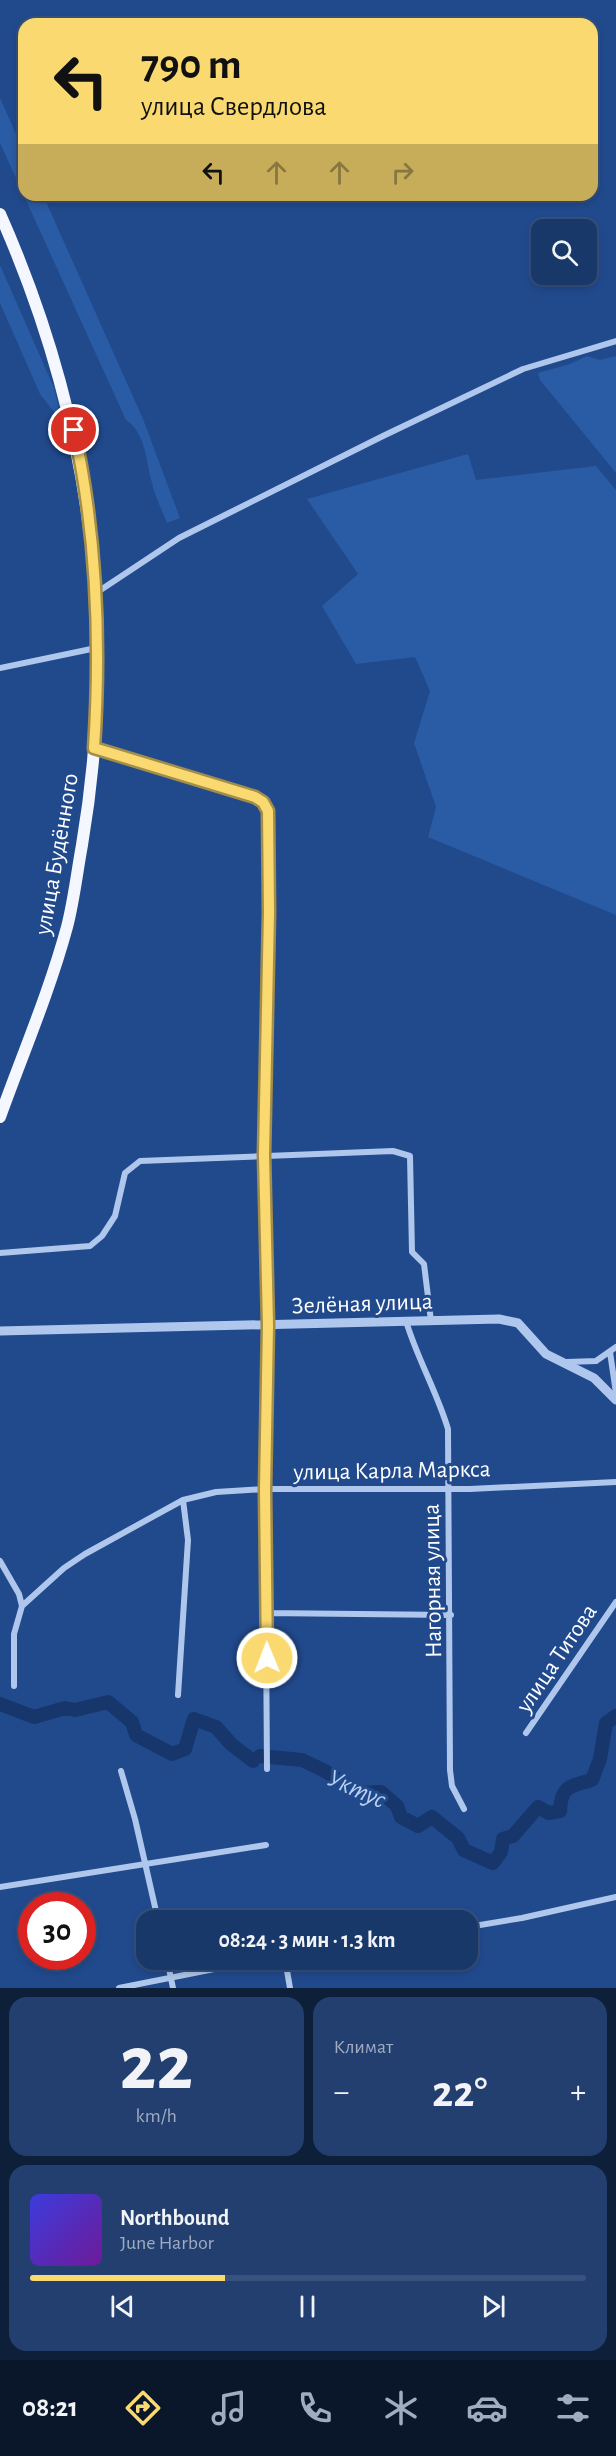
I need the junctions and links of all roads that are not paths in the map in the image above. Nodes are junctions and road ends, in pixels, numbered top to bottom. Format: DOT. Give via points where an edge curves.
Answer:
graph roads {
  1 [pos="0,214"];
  2 [pos="616,341"];
  3 [pos="96,593"];
  4 [pos="99,648"];
  5 [pos="0,668"];
  6 [pos="94,748"];
  7 [pos="0,1117"];
  8 [pos="264,1155"];
  9 [pos="0,1253"];
  10 [pos="406,1321"];
  11 [pos="431,1321"];
  12 [pos="268,1325"];
  13 [pos="0,1331"];
  14 [pos="616,1347"];
  15 [pos="610,1352"];
  16 [pos="566,1362"];
  17 [pos="616,1394"];
  18 [pos="616,1400"];
  19 [pos="616,1482"];
  20 [pos="265,1489"];
  21 [pos="449,1489"];
  22 [pos="183,1500"];
  23 [pos="0,1561"];
  24 [pos="616,1602"];
  25 [pos="22,1606"];
  26 [pos="266,1613"];
  27 [pos="451,1615"];
  28 [pos="14,1686"];
  29 [pos="178,1695"];
  30 [pos="526,1734"];
  31 [pos="267,1769"];
  32 [pos="121,1771"];
  33 [pos="464,1809"];
  34 [pos="266,1845"];
  35 [pos="144,1862"];
  36 [pos="0,1887"];
  37 [pos="616,1897"];
  38 [pos="156,1910"];
  39 [pos="478,1925"];
  40 [pos="169,1970"];
  41 [pos="213,1970"];
  42 [pos="287,1970"];
  43 [pos="171,1979"];
  44 [pos="120,1988"];
  45 [pos="173,1988"];
  46 [pos="290,1988"];
  1 -- 3 [label="main road, улица Будённого" via="38,308 77,443"];
  2 -- 3 [label="street" via="523,369 383,436 163,546"];
  3 -- 4 [label="main road, улица Будённого"];
  4 -- 5 [label="street"];
  4 -- 6 [label="main road, улица Будённого"];
  6 -- 7 [label="main road, улица Будённого" via="68,924 39,1019"];
  6 -- 8 [label="street" via="255,797 266,807 269,912"];
  8 -- 9 [label="street" via="140,1161 124,1173 115,1216 90,1246"];
  8 -- 11 [label="street" via="393,1151 410,1156 412,1252 423,1264"];
  8 -- 12 [label="street"];
  10 -- 11 [label="street, Зелёная улица"];
  10 -- 12 [label="street, Зелёная улица"];
  10 -- 21 [label="street, Нагорная улица" via="448,1429"];
  11 -- 16 [label="street, Зелёная улица" via="499,1319 518,1323 546,1354"];
  12 -- 13 [label="street, Зелёная улица"];
  12 -- 20 [label="street"];
  14 -- 15 [label="street"];
  15 -- 16 [label="street" via="596,1361"];
  15 -- 17 [label="street"];
  16 -- 18 [label="street, Зелёная улица" via="594,1378"];
  19 -- 21 [label="street, улица Карла Маркса"];
  20 -- 21 [label="street, улица Карла Маркса"];
  20 -- 22 [label="street, улица Карла Маркса" via="216,1492"];
  20 -- 26 [label="street"];
  21 -- 27 [label="street, Нагорная улица"];
  22 -- 25 [label="street, улица Карла Маркса" via="85,1554"];
  22 -- 29 [label="street" via="188,1540"];
  23 -- 25 [label="street"];
  24 -- 30 [label="street, улица Титова"];
  25 -- 28 [label="street" via="14,1634"];
  26 -- 27 [label="street"];
  26 -- 31 [label="street"];
  27 -- 33 [label="street, Нагорная улица" via="450,1770 452,1786"];
  32 -- 35 [label="street"];
  34 -- 35 [label="street"];
  35 -- 36 [label="street"];
  35 -- 38 [label="street"];
  37 -- 39 [label="street"];
  40 -- 43 [label="street"];
  41 -- 43 [label="street"];
  42 -- 46 [label="street"];
  43 -- 44 [label="street"];
  43 -- 45 [label="street"];
}
